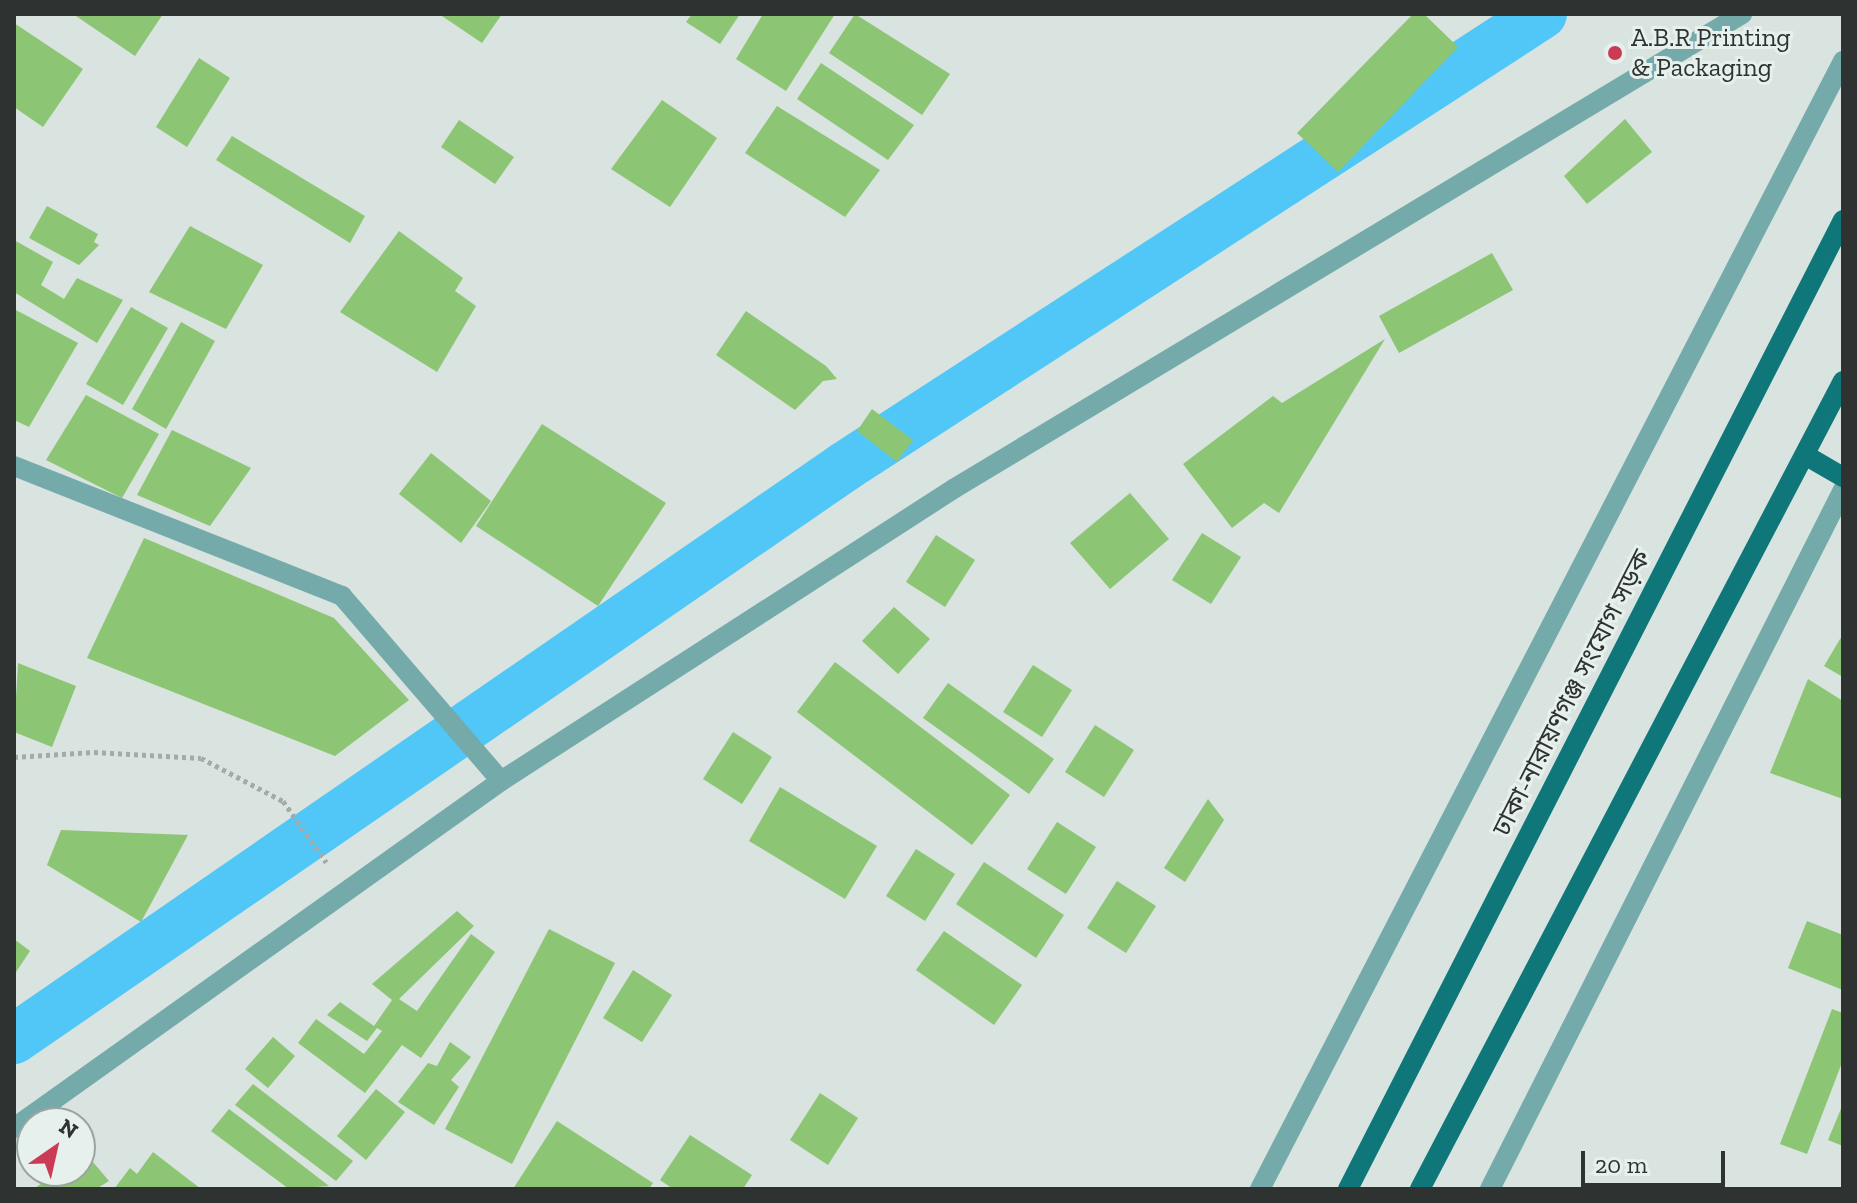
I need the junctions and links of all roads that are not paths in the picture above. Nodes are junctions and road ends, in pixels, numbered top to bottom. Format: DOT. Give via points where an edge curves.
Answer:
graph roads {
  1 [pos="1742,14"];
  2 [pos="1843,61"];
  3 [pos="1843,220"];
  4 [pos="1843,381"];
  5 [pos="1805,455"];
  6 [pos="14,466"];
  7 [pos="1843,477"];
  8 [pos="1843,490"];
  9 [pos="500,779"];
  10 [pos="14,1128"];
  11 [pos="1260,1189"];
  12 [pos="1348,1189"];
  13 [pos="1420,1189"];
  14 [pos="1490,1189"];
  1 -- 9 [label="street" via="955,488"];
  2 -- 11 [label="street"];
  3 -- 12 [label="main road, ঢাকা-নারায়ণগঞ্জ সংযোগ সড়ক"];
  4 -- 5 [label="main road"];
  5 -- 7 [label="main road"];
  5 -- 13 [label="main road"];
  6 -- 9 [label="street" via="342,596"];
  8 -- 14 [label="street"];
  9 -- 10 [label="street"];
}
